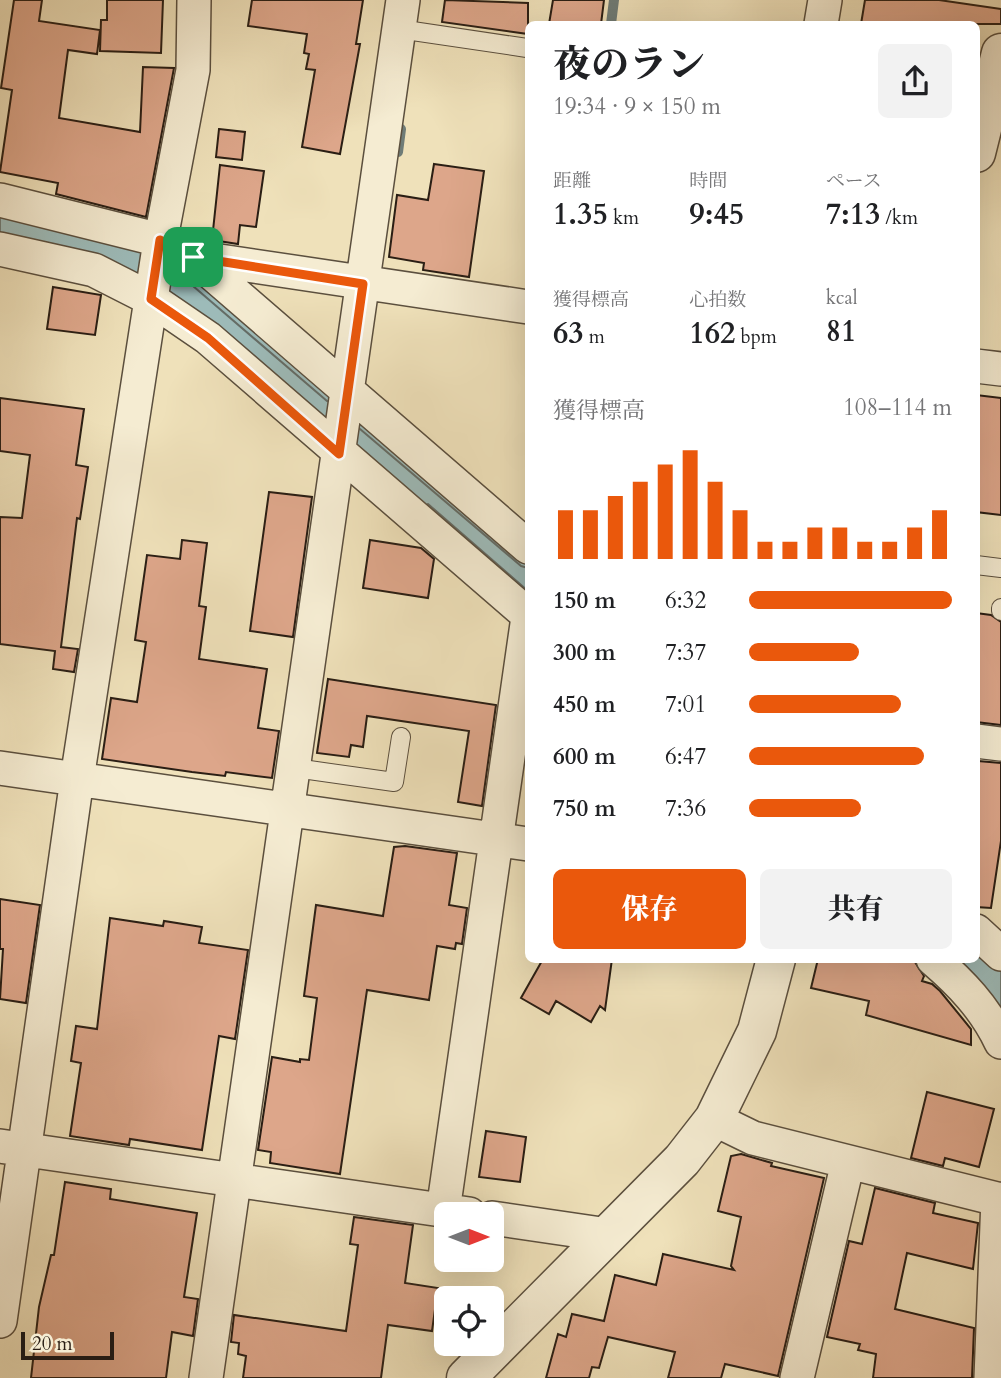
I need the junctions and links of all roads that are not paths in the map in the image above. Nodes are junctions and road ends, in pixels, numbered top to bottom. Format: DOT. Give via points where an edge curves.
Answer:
graph roads {
  1 [pos="194,0"];
  2 [pos="825,0"];
  3 [pos="401,15"];
  4 [pos="822,21"];
  5 [pos="525,47"];
  6 [pos="1001,53"];
  7 [pos="980,137"];
  8 [pos="0,200"];
  9 [pos="159,247"];
  10 [pos="0,248"];
  11 [pos="193,257"];
  12 [pos="363,284"];
  13 [pos="151,295"];
  14 [pos="525,307"];
  15 [pos="980,366"];
  16 [pos="1001,369"];
  17 [pos="347,397"];
  18 [pos="340,447"];
  19 [pos="525,545"];
  20 [pos="980,565"];
  21 [pos="1001,568"];
  22 [pos="525,613"];
  23 [pos="525,658"];
  24 [pos="401,737"];
  25 [pos="980,741"];
  26 [pos="1001,744"];
  27 [pos="0,768"];
  28 [pos="295,768"];
  29 [pos="77,779"];
  30 [pos="289,810"];
  31 [pos="512,842"];
  32 [pos="980,935"];
  33 [pos="1001,954"];
  34 [pos="775,963"];
  35 [pos="938,963"];
  36 [pos="1001,1042"];
  37 [pos="714,1119"];
  38 [pos="12,1148"];
  39 [pos="848,1161"];
  40 [pos="237,1180"];
  41 [pos="1000,1199"];
  42 [pos="458,1202"];
  43 [pos="434,1210"];
  44 [pos="504,1220"];
  45 [pos="608,1235"];
  46 [pos="0,1321"];
  47 [pos="206,1378"];
  48 [pos="466,1378"];
  49 [pos="797,1378"];
  50 [pos="991,1378"];
  1 -- 9 [label="street" via="193,70"];
  2 -- 4 [label="street"];
  3 -- 5 [label="lane"];
  3 -- 12 [label="street"];
  6 -- 7 [label="street"];
  8 -- 9 [label="street"];
  9 -- 11 [label="street"];
  9 -- 13 [label="street"];
  10 -- 13 [label="street" via="94,270"];
  11 -- 12 [label="street"];
  11 -- 17 [label="street"];
  12 -- 14 [label="street"];
  12 -- 17 [label="street"];
  13 -- 18 [label="street"];
  13 -- 29 [label="street"];
  15 -- 16 [label="street"];
  17 -- 18 [label="street"];
  17 -- 19 [label="street"];
  18 -- 22 [label="street"];
  18 -- 28 [label="street"];
  20 -- 21 [label="lane"];
  23 -- 31 [label="street"];
  24 -- 28 [label="lane" via="394,782"];
  25 -- 26 [label="street"];
  27 -- 29 [label="street"];
  28 -- 30 [label="street"];
  29 -- 30 [label="street"];
  29 -- 38 [label="street"];
  30 -- 31 [label="street"];
  30 -- 40 [label="street"];
  31 -- 42 [label="street"];
  32 -- 33 [label="street"];
  34 -- 37 [label="street" via="757,1031"];
  35 -- 36 [label="street" via="989,1017"];
  37 -- 39 [label="street" via="753,1138"];
  37 -- 45 [label="street" via="682,1160"];
  38 -- 40 [label="street"];
  38 -- 46 [label="street"];
  39 -- 41 [label="street"];
  39 -- 49 [label="street"];
  40 -- 43 [label="street"];
  40 -- 47 [label="street"];
  41 -- 50 [label="street"];
  44 -- 45 [label="street"];
  45 -- 48 [label="street"];
}
